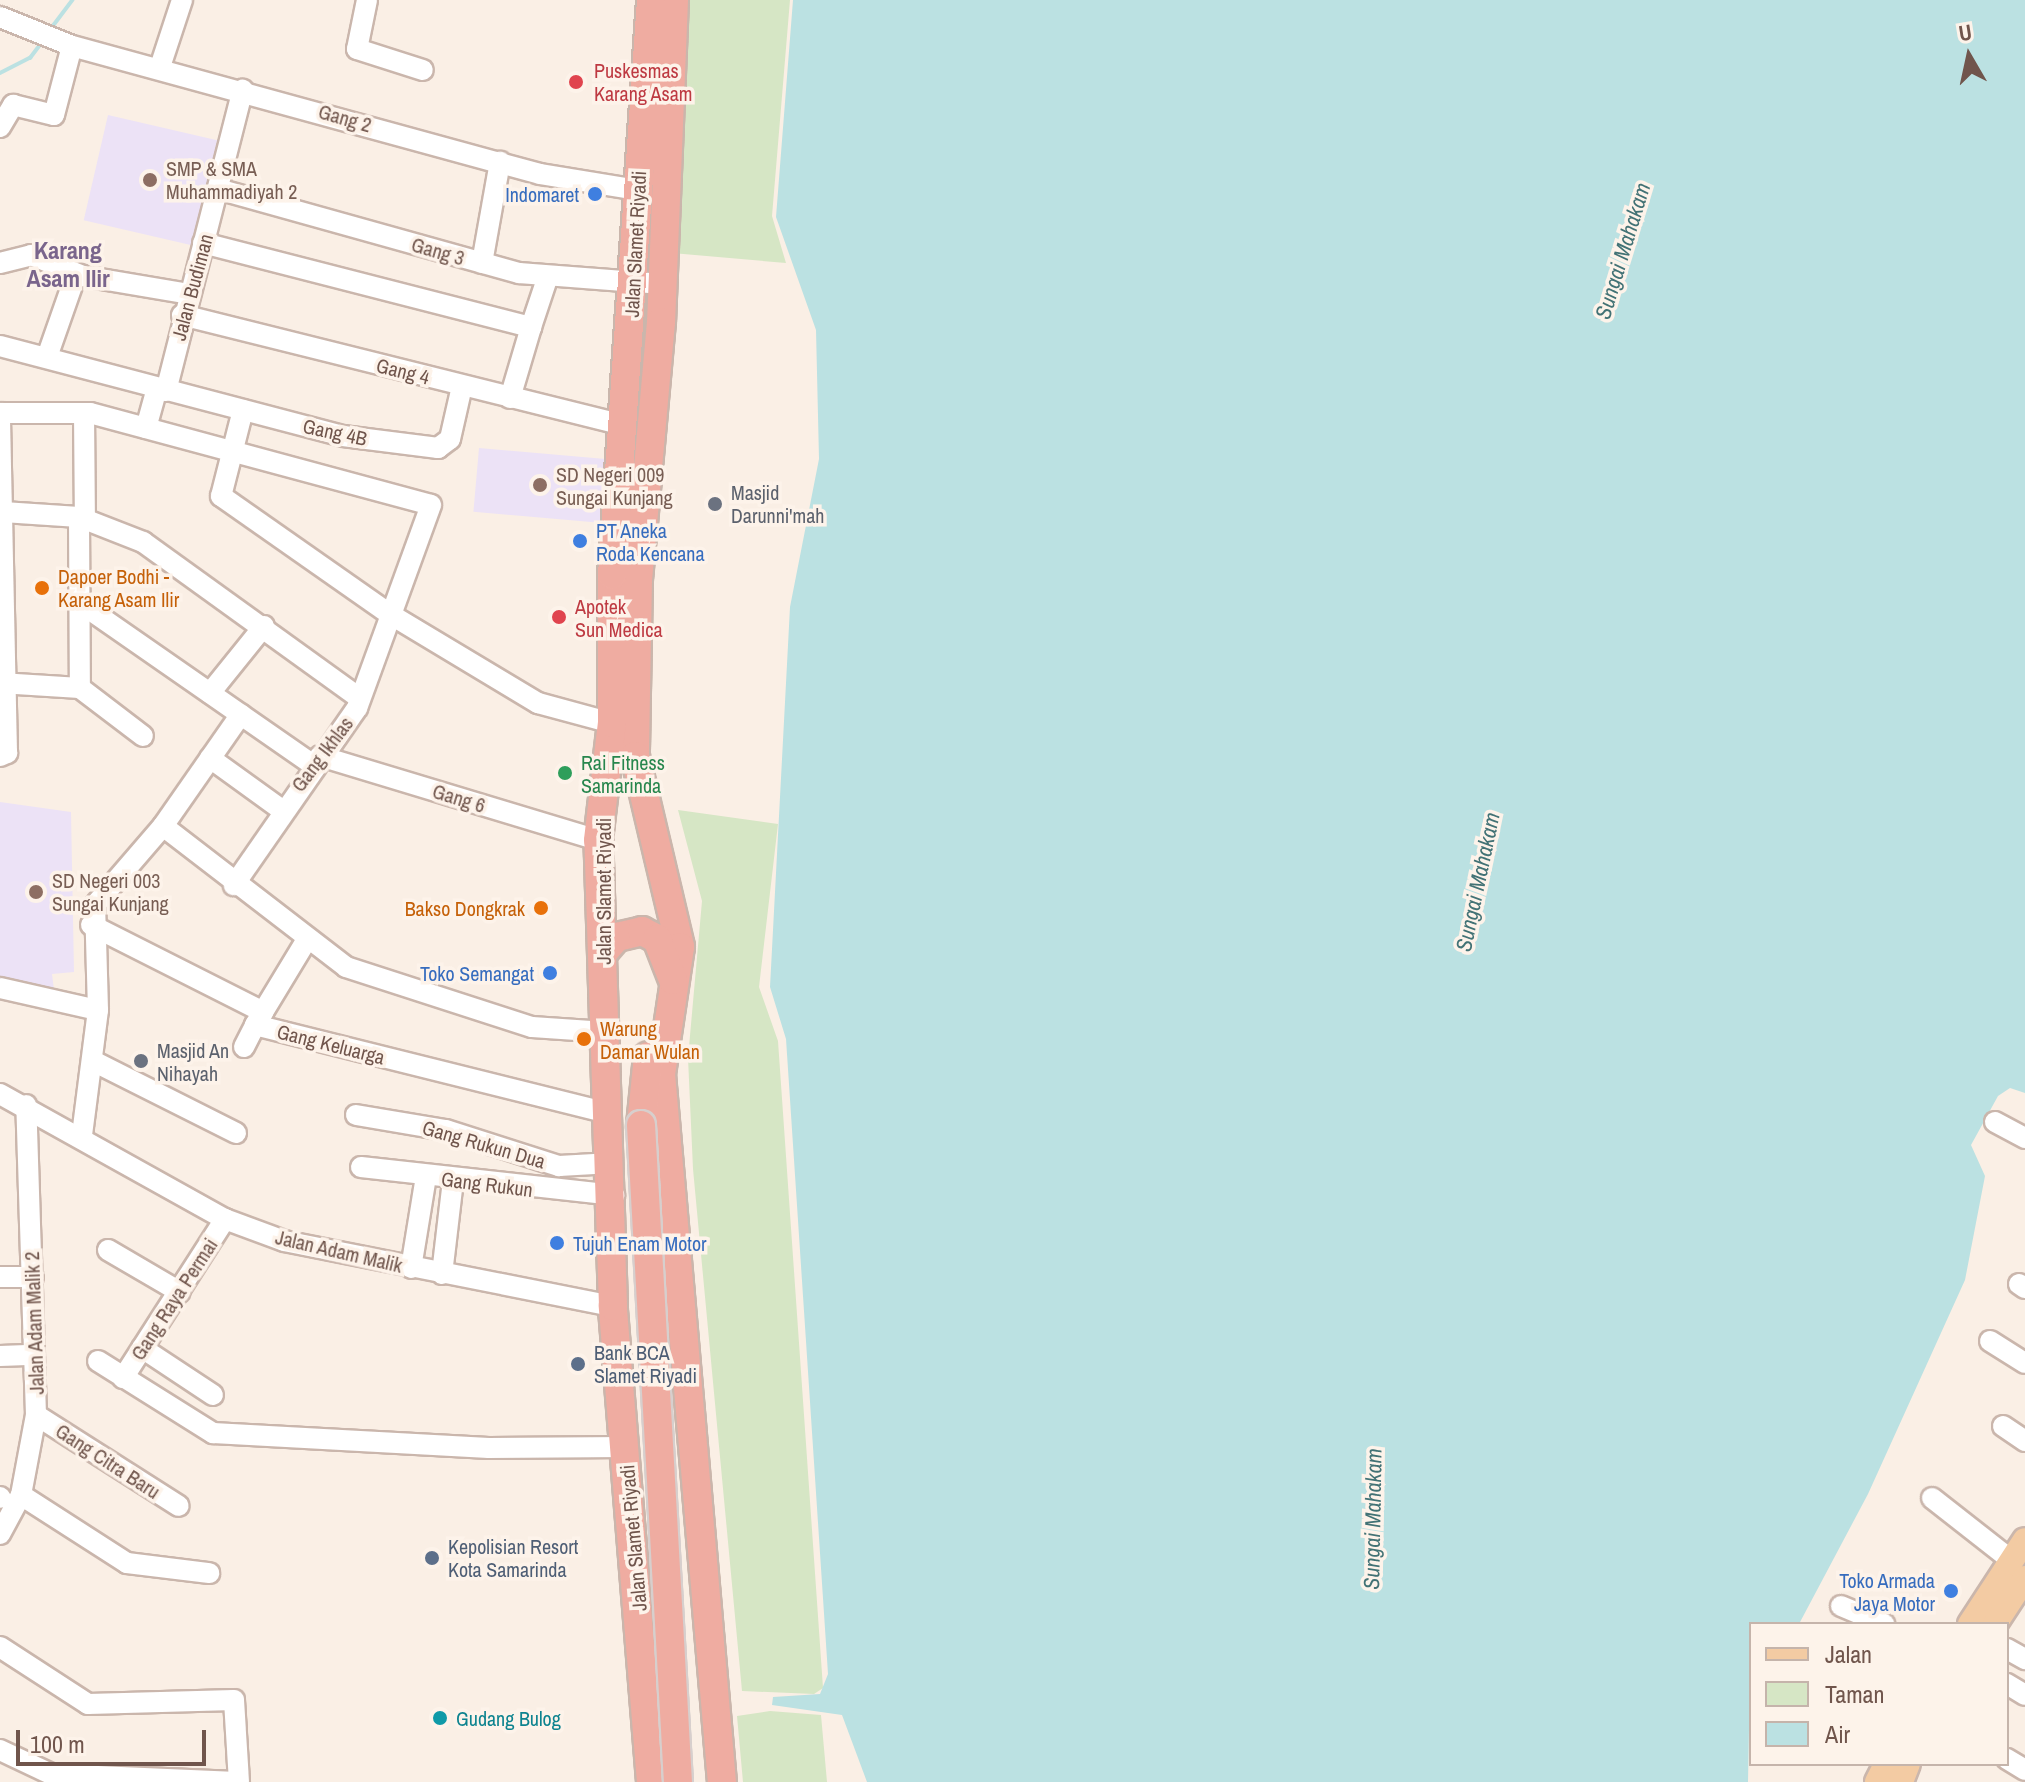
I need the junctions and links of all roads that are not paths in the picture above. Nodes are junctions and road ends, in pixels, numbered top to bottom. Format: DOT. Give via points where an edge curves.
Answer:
graph roads {
  1 [pos="182,0"];
  2 [pos="367,0"];
  3 [pos="651,0"];
  4 [pos="674,0"];
  5 [pos="0,17"];
  6 [pos="53,39"];
  7 [pos="160,67"];
  8 [pos="423,70"];
  9 [pos="243,90"];
  10 [pos="0,127"];
  11 [pos="500,162"];
  12 [pos="218,189"];
  13 [pos="638,190"];
  14 [pos="203,243"];
  15 [pos="482,263"];
  16 [pos="4,264"];
  17 [pos="76,274"];
  18 [pos="547,279"];
  19 [pos="633,281"];
  20 [pos="663,284"];
  21 [pos="189,294"];
  22 [pos="182,315"];
  23 [pos="631,316"];
  24 [pos="661,322"];
  25 [pos="531,327"];
  26 [pos="0,346"];
  27 [pos="47,357"];
  28 [pos="462,386"];
  29 [pos="161,389"];
  30 [pos="510,398"];
  31 [pos="243,410"];
  32 [pos="84,413"];
  33 [pos="624,425"];
  34 [pos="146,428"];
  35 [pos="231,454"];
  36 [pos="1,500"];
  37 [pos="82,519"];
  38 [pos="83,605"];
  39 [pos="388,613"];
  40 [pos="264,626"];
  41 [pos="2,684"];
  42 [pos="80,688"];
  43 [pos="210,693"];
  44 [pos="359,698"];
  45 [pos="241,714"];
  46 [pos="612,723"];
  47 [pos="143,736"];
  48 [pos="0,756"];
  49 [pos="210,758"];
  50 [pos="316,760"];
  51 [pos="282,810"];
  52 [pos="163,826"];
  53 [pos="598,840"];
  54 [pos="234,885"];
  55 [pos="91,925"];
  56 [pos="306,941"];
  57 [pos="602,954"];
  58 [pos="674,985"];
  59 [pos="0,988"];
  60 [pos="98,1010"];
  61 [pos="259,1019"];
  62 [pos="606,1032"];
  63 [pos="244,1047"];
  64 [pos="93,1061"];
  65 [pos="0,1094"];
  66 [pos="26,1105"];
  67 [pos="609,1113"];
  68 [pos="356,1115"];
  69 [pos="1995,1122"];
  70 [pos="236,1133"];
  71 [pos="82,1135"];
  72 [pos="2025,1138"];
  73 [pos="612,1163"];
  74 [pos="361,1167"];
  75 [pos="426,1176"];
  76 [pos="453,1180"];
  77 [pos="614,1195"];
  78 [pos="225,1219"];
  79 [pos="108,1250"];
  80 [pos="411,1268"];
  81 [pos="442,1274"];
  82 [pos="0,1277"];
  83 [pos="33,1277"];
  84 [pos="180,1292"];
  85 [pos="613,1306"];
  86 [pos="1990,1341"];
  87 [pos="142,1348"];
  88 [pos="34,1355"];
  89 [pos="0,1356"];
  90 [pos="98,1361"];
  91 [pos="2025,1363"];
  92 [pos="123,1378"];
  93 [pos="213,1395"];
  94 [pos="691,1409"];
  95 [pos="36,1415"];
  96 [pos="2003,1426"];
  97 [pos="2025,1441"];
  98 [pos="626,1447"];
  99 [pos="1932,1498"];
  100 [pos="8,1500"];
  101 [pos="179,1506"];
  102 [pos="0,1534"];
  103 [pos="209,1573"];
  104 [pos="2020,1575"];
  105 [pos="1841,1606"];
  106 [pos="1879,1622"];
  107 [pos="1972,1622"];
  108 [pos="1996,1622"];
  109 [pos="641,1628"];
  110 [pos="0,1647"];
  111 [pos="0,1750"];
  112 [pos="238,1782"];
  113 [pos="651,1782"];
  114 [pos="678,1782"];
  115 [pos="722,1782"];
  1 -- 7 [label="street"];
  2 -- 8 [label="street" via="358,50"];
  3 -- 13 [label="highway, Jalan Slamet Riyadi"];
  4 -- 20 [label="highway, Jalan Slamet Riyadi"];
  5 -- 6 [label="street, Gang 2"];
  6 -- 7 [label="street, Gang 2"];
  6 -- 10 [label="street" via="54,115 13,105"];
  7 -- 9 [label="street, Gang 2"];
  9 -- 11 [label="street, Gang 2"];
  9 -- 12 [label="street, Jalan Budiman"];
  11 -- 13 [label="street, Gang 2"];
  11 -- 15 [label="street"];
  12 -- 14 [label="street, Jalan Budiman"];
  12 -- 15 [label="street, Gang 3"];
  13 -- 19 [label="highway, Jalan Slamet Riyadi"];
  14 -- 21 [label="street, Jalan Budiman"];
  14 -- 25 [label="street"];
  15 -- 18 [label="street, Gang 3"];
  16 -- 17 [label="street" via="31,255"];
  17 -- 21 [label="street"];
  17 -- 27 [label="street"];
  18 -- 19 [label="street, Gang 3"];
  18 -- 25 [label="street"];
  19 -- 20 [label="street, Gang 3"];
  19 -- 23 [label="highway, Jalan Slamet Riyadi"];
  20 -- 24 [label="highway, Jalan Slamet Riyadi"];
  21 -- 22 [label="street, Jalan Budiman"];
  22 -- 28 [label="street, Gang 4"];
  22 -- 29 [label="street, Jalan Budiman"];
  23 -- 24 [label="highway"];
  23 -- 33 [label="highway, Jalan Slamet Riyadi"];
  24 -- 58 [label="highway, Jalan Slamet Riyadi" via="638,578 635,756 678,925"];
  25 -- 30 [label="street"];
  26 -- 27 [label="street, Gang 4B"];
  27 -- 29 [label="street, Gang 4B"];
  28 -- 30 [label="street, Gang 4"];
  28 -- 31 [label="street, Gang 4B" via="450,439 438,448 343,436"];
  29 -- 31 [label="street, Gang 4B"];
  29 -- 34 [label="street, Jalan Budiman"];
  30 -- 33 [label="street, Gang 4"];
  31 -- 35 [label="street"];
  32 -- 34 [label="street"];
  32 -- 36 [label="street" via="0,413"];
  32 -- 37 [label="street"];
  33 -- 46 [label="highway, Jalan Slamet Riyadi" via="612,575"];
  34 -- 35 [label="street"];
  35 -- 39 [label="street" via="221,496"];
  35 -- 39 [label="street, Gang Ikhlas" via="431,505"];
  36 -- 37 [label="street"];
  36 -- 41 [label="street"];
  37 -- 38 [label="street"];
  37 -- 40 [label="street" via="143,542"];
  38 -- 42 [label="street"];
  38 -- 43 [label="street, Gang 6"];
  39 -- 44 [label="street, Gang Ikhlas"];
  39 -- 46 [label="street" via="538,703"];
  40 -- 43 [label="street"];
  40 -- 44 [label="street"];
  41 -- 42 [label="street"];
  41 -- 48 [label="street" via="7,753"];
  42 -- 47 [label="street"];
  43 -- 45 [label="street, Gang 6"];
  44 -- 50 [label="street, Gang Ikhlas"];
  45 -- 49 [label="street"];
  45 -- 50 [label="street, Gang 6"];
  46 -- 53 [label="highway, Jalan Slamet Riyadi"];
  49 -- 51 [label="street"];
  49 -- 52 [label="street"];
  50 -- 51 [label="street, Gang Ikhlas"];
  50 -- 53 [label="street, Gang 6"];
  51 -- 54 [label="street, Gang Ikhlas"];
  52 -- 54 [label="street"];
  52 -- 55 [label="street" via="95,905"];
  53 -- 57 [label="highway, Jalan Slamet Riyadi"];
  54 -- 56 [label="street"];
  55 -- 60 [label="street"];
  55 -- 61 [label="street, Gang Keluarga"];
  56 -- 61 [label="street"];
  56 -- 62 [label="street" via="346,967 484,1014 532,1027"];
  57 -- 58 [label="highway" via="632,931 651,935"];
  57 -- 62 [label="highway, Jalan Slamet Riyadi"];
  58 -- 94 [label="highway, Jalan Slamet Riyadi" via="661,1074"];
  58 -- 114 [label="highway, Jalan Slamet Riyadi, bridge" via="653,1029 641,1125"];
  59 -- 60 [label="street"];
  60 -- 64 [label="street"];
  61 -- 63 [label="street"];
  61 -- 67 [label="street, Gang Keluarga"];
  62 -- 67 [label="highway, Jalan Slamet Riyadi"];
  64 -- 70 [label="street"];
  64 -- 71 [label="street"];
  65 -- 66 [label="street, Jalan Adam Malik"];
  66 -- 71 [label="street, Jalan Adam Malik"];
  66 -- 83 [label="street, Jalan Adam Malik 2"];
  67 -- 73 [label="highway, Jalan Slamet Riyadi"];
  68 -- 73 [label="street, Gang Rukun Dua" via="446,1130 559,1166"];
  69 -- 72 [label="street"];
  71 -- 78 [label="street, Jalan Adam Malik"];
  73 -- 77 [label="highway, Jalan Slamet Riyadi"];
  74 -- 75 [label="street, Gang Rukun"];
  75 -- 76 [label="street, Gang Rukun"];
  75 -- 80 [label="street"];
  76 -- 77 [label="street, Gang Rukun"];
  76 -- 81 [label="street"];
  77 -- 85 [label="highway, Jalan Slamet Riyadi"];
  78 -- 80 [label="street, Jalan Adam Malik" via="284,1241"];
  78 -- 84 [label="street, Gang Raya Permai"];
  79 -- 84 [label="street"];
  80 -- 81 [label="street, Jalan Adam Malik"];
  81 -- 85 [label="street, Jalan Adam Malik"];
  82 -- 83 [label="street"];
  83 -- 88 [label="street, Jalan Adam Malik 2"];
  84 -- 87 [label="street, Gang Raya Permai"];
  85 -- 98 [label="highway, Jalan Slamet Riyadi"];
  86 -- 91 [label="street"];
  87 -- 92 [label="street, Gang Raya Permai"];
  87 -- 93 [label="street"];
  88 -- 89 [label="street"];
  88 -- 95 [label="street, Jalan Adam Malik 2"];
  90 -- 92 [label="street"];
  92 -- 98 [label="street" via="213,1433 489,1448"];
  94 -- 109 [label="highway" via="682,1445 690,1613 671,1637"];
  94 -- 115 [label="highway, Jalan Slamet Riyadi"];
  95 -- 100 [label="street, Jalan Adam Malik 2"];
  95 -- 101 [label="street, Gang Citra Baru"];
  96 -- 97 [label="street"];
  98 -- 109 [label="highway, Jalan Slamet Riyadi"];
  99 -- 104 [label="street"];
  100 -- 102 [label="street, Jalan Adam Malik 2"];
  100 -- 103 [label="street" via="127,1563"];
  104 -- 107 [label="main road"];
  104 -- 108 [label="main road"];
  105 -- 106 [label="street"];
  109 -- 113 [label="highway, Jalan Slamet Riyadi"];
  110 -- 112 [label="street" via="88,1704 234,1700"];
  111 -- 112 [label="street" via="51,1774"];
}
